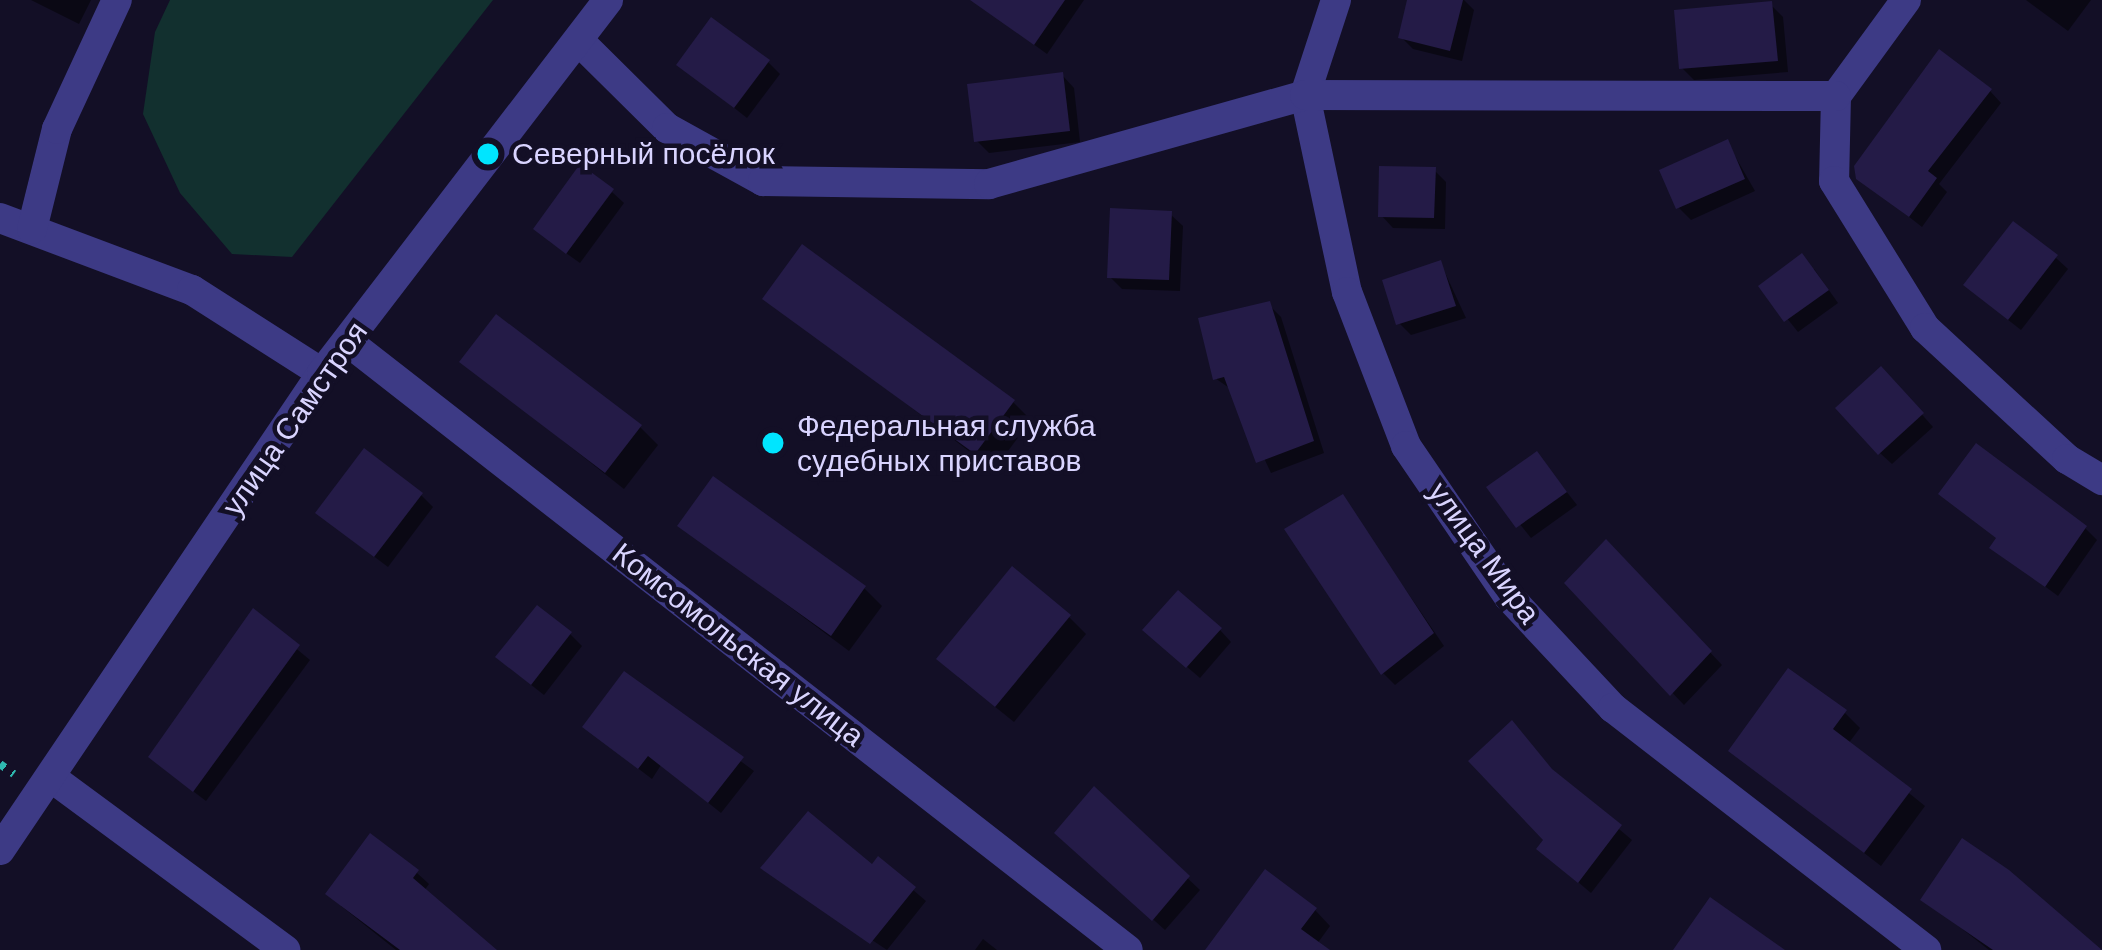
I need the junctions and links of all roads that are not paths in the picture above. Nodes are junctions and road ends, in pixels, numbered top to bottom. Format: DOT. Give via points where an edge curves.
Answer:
graph roads {
  1 [pos="117,0"];
  2 [pos="608,0"];
  3 [pos="1336,0"];
  4 [pos="1906,0"];
  5 [pos="579,41"];
  6 [pos="1305,95"];
  7 [pos="1836,96"];
  8 [pos="0,218"];
  9 [pos="32,230"];
  10 [pos="347,341"];
  11 [pos="322,373"];
  12 [pos="2102,480"];
  13 [pos="52,778"];
  14 [pos="0,850"];
  15 [pos="285,950"];
  16 [pos="1128,950"];
  17 [pos="1926,950"];
  1 -- 9 [label="street" via="57,129"];
  2 -- 5 [label="street, улица Самстроя"];
  3 -- 6 [label="street"];
  4 -- 7 [label="street"];
  5 -- 6 [label="street" via="667,128 763,181 989,184"];
  5 -- 10 [label="street, улица Самстроя"];
  6 -- 7 [label="street"];
  6 -- 17 [label="street, улица Мира" via="1347,292 1406,446 1509,597 1613,708"];
  7 -- 12 [label="street" via="1834,181 1925,328 2067,459"];
  8 -- 9 [label="street"];
  9 -- 11 [label="street" via="192,290"];
  10 -- 11 [label="street, улица Самстроя"];
  10 -- 16 [label="street, Комсомольская улица"];
  11 -- 13 [label="street, улица Самстроя"];
  13 -- 14 [label="street, улица Самстроя"];
  13 -- 15 [label="street"];
}
